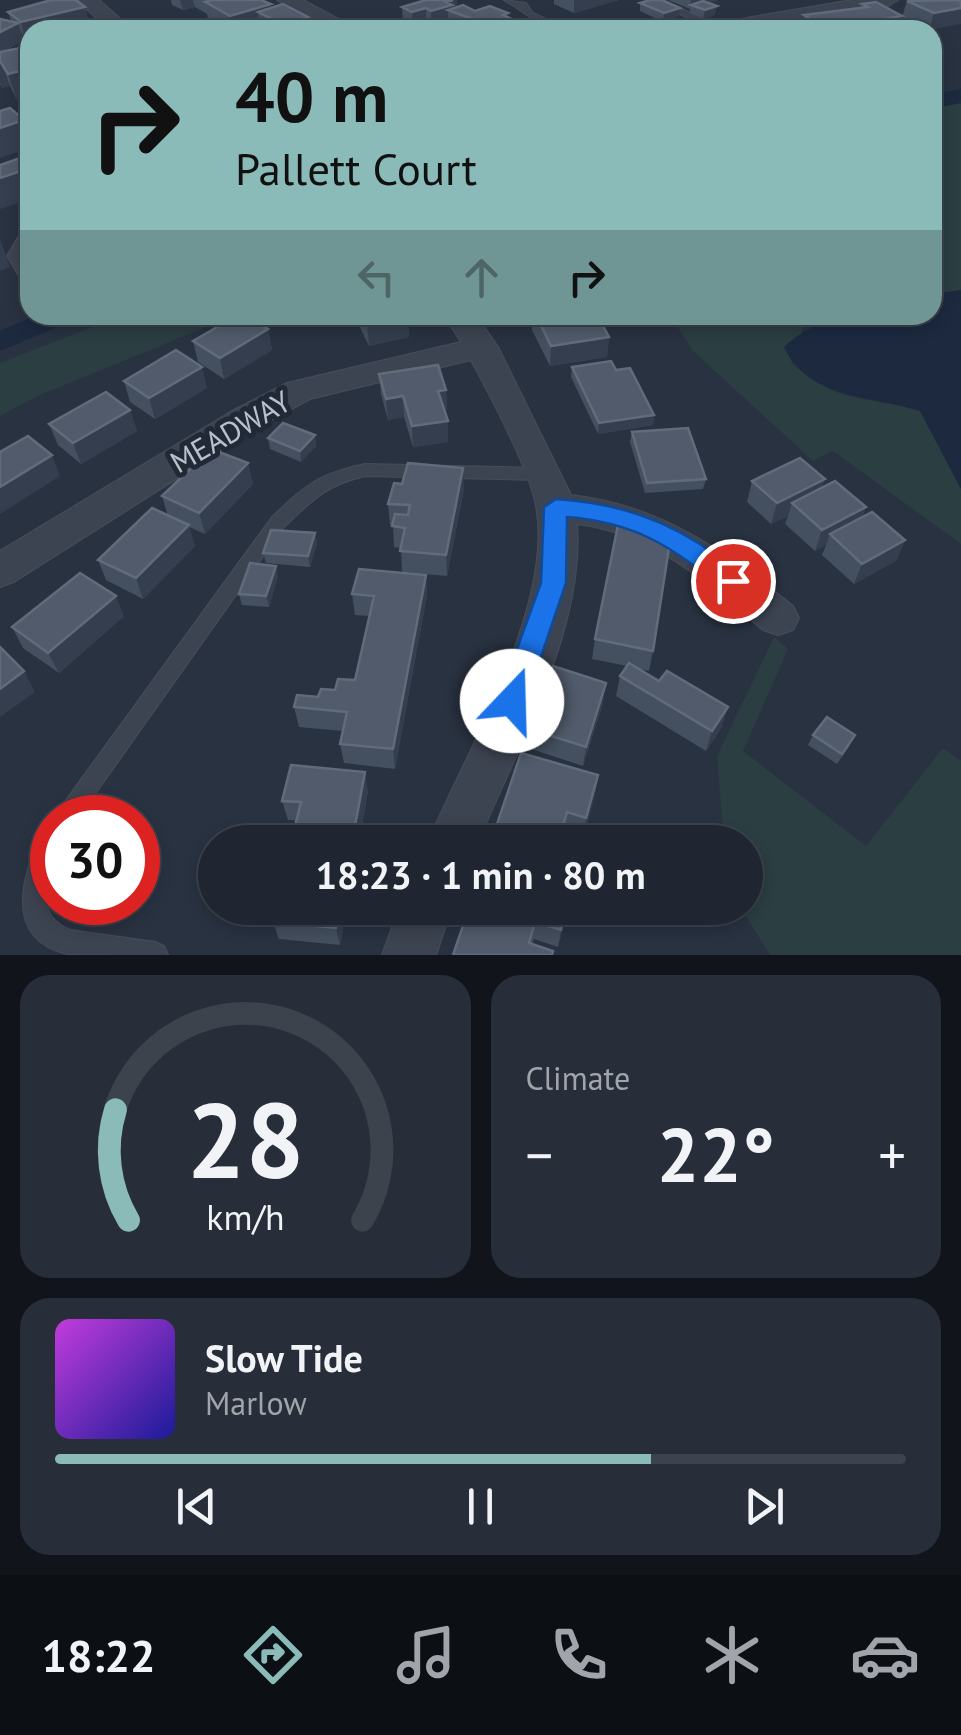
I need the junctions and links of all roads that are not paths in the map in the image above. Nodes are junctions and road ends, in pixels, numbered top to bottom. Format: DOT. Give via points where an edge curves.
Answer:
graph roads {
  1 [pos="88,0"];
  2 [pos="288,0"];
  3 [pos="510,0"];
  4 [pos="655,0"];
  5 [pos="888,0"];
  6 [pos="111,20"];
  7 [pos="328,20"];
  8 [pos="541,20"];
  9 [pos="700,20"];
  10 [pos="772,20"];
  11 [pos="471,331"];
  12 [pos="549,490"];
  13 [pos="0,571"];
  14 [pos="778,618"];
  15 [pos="80,795"];
  16 [pos="460,825"];
  17 [pos="30,870"];
  18 [pos="420,925"];
  19 [pos="155,955"];
  20 [pos="409,955"];
  1 -- 6 [label="street"];
  2 -- 7 [label="street"];
  3 -- 8 [label="lane"];
  4 -- 9 [label="lane"];
  5 -- 10 [label="street"];
  11 -- 12 [label="street"];
  11 -- 13 [label="street, MEADWAY" via="299,391"];
  12 -- 14 [label="street" via="665,532"];
  12 -- 15 [label="lane" via="364,470 312,490 250,556"];
  12 -- 16 [label="street" via="553,583 547,608"];
  17 -- 19 [label="lane" via="18,908 23,922 43,938"];
  18 -- 20 [label="street"];
}
